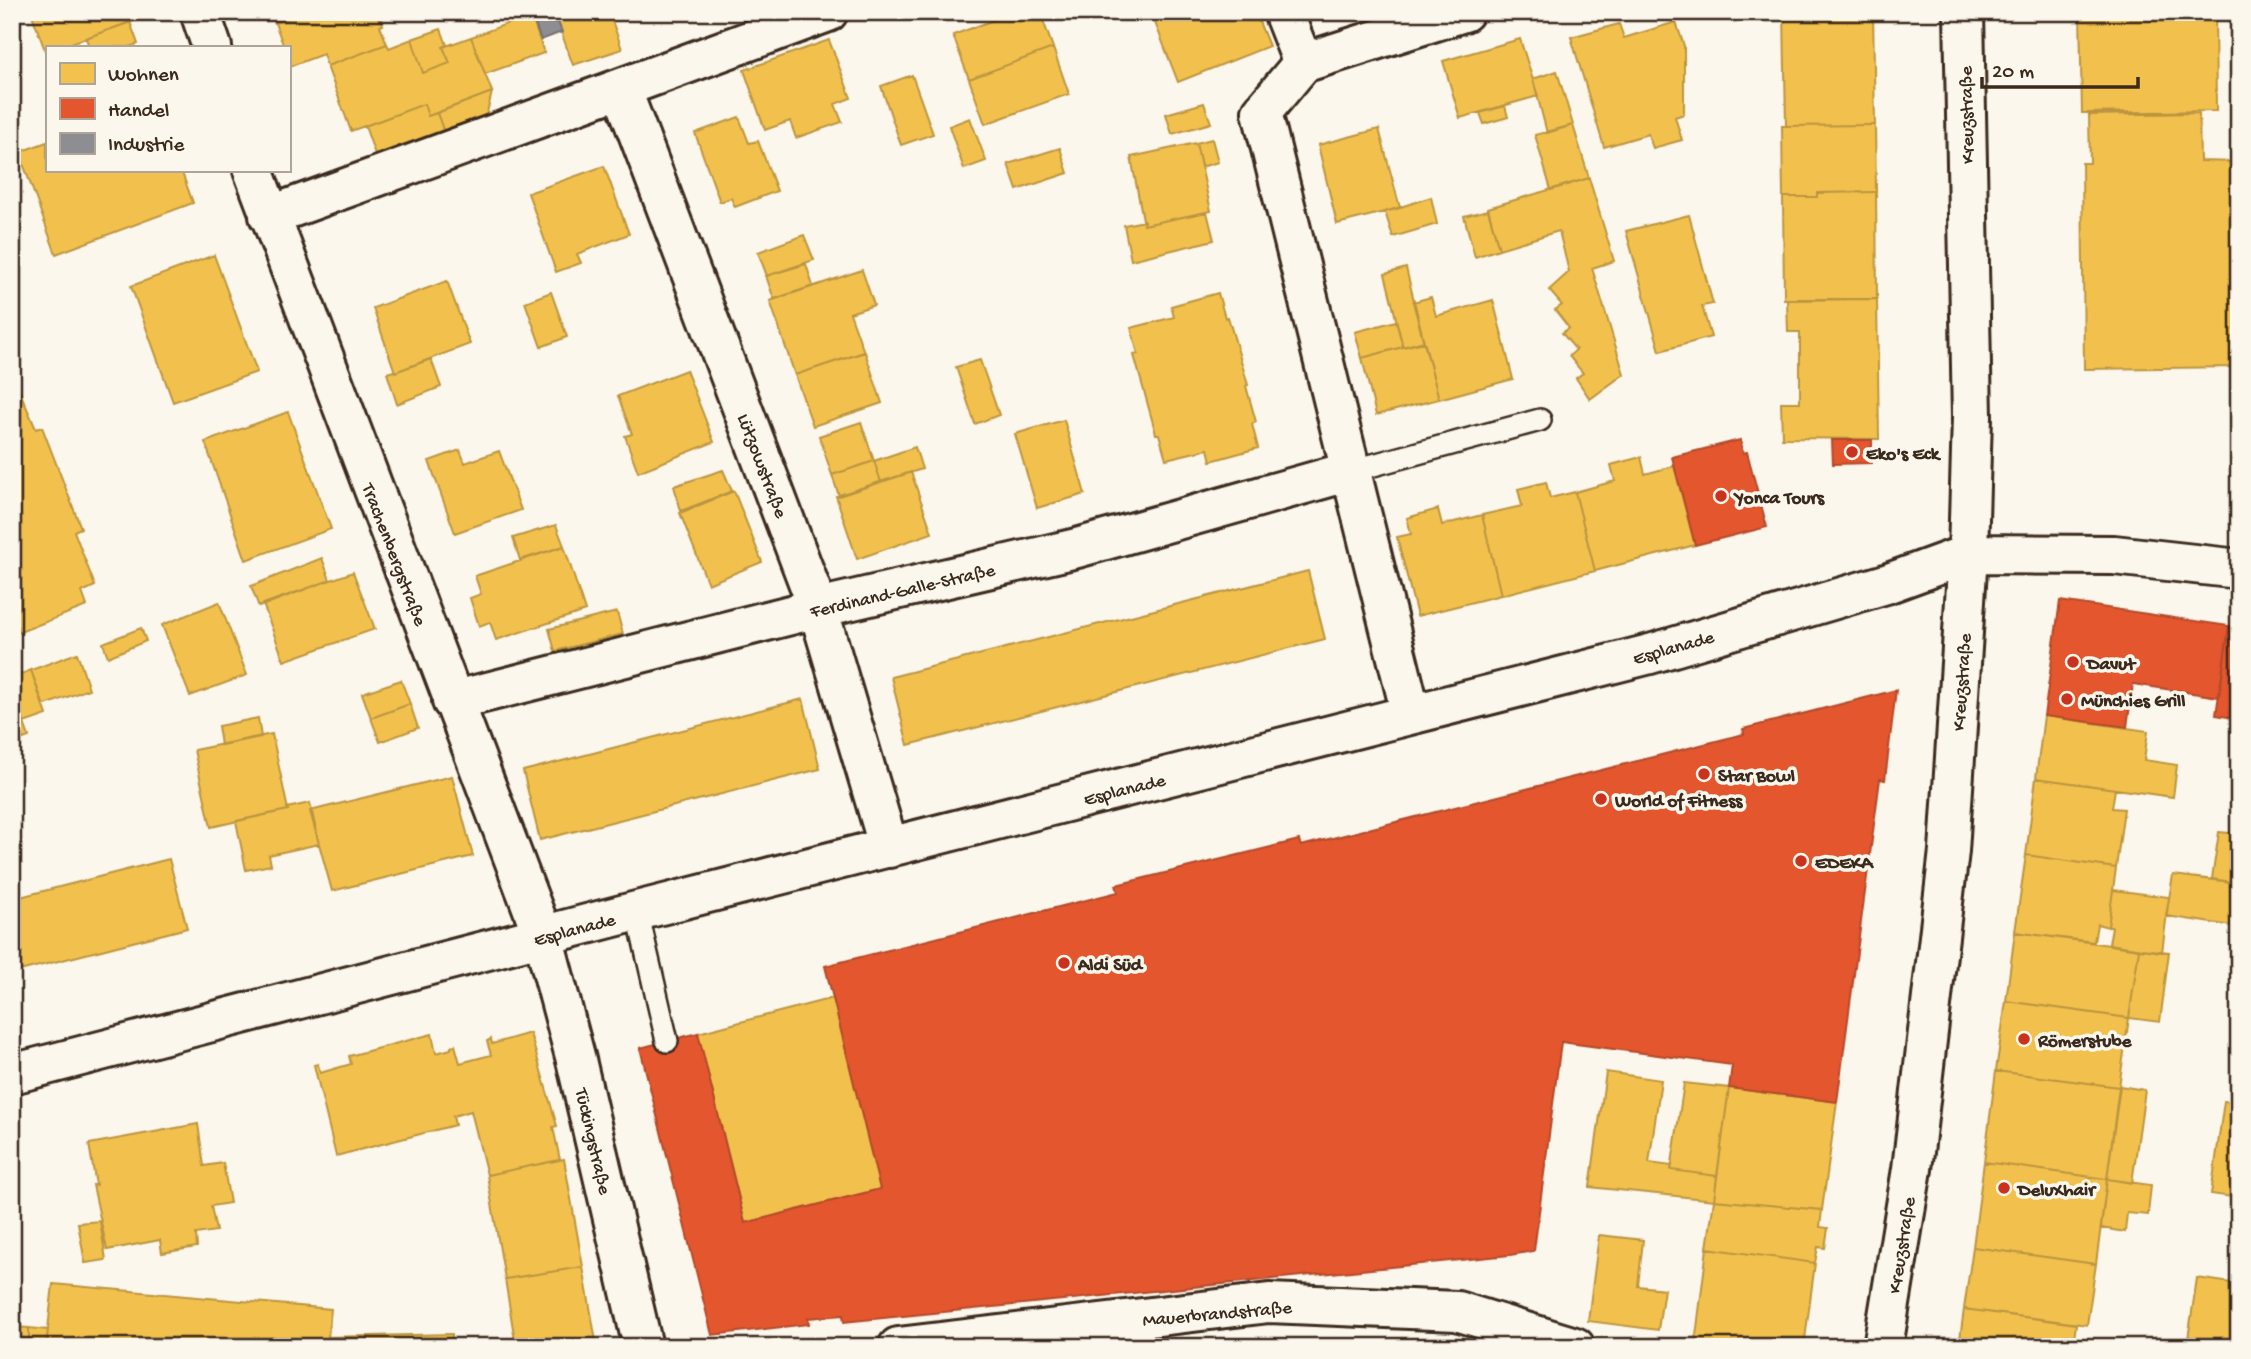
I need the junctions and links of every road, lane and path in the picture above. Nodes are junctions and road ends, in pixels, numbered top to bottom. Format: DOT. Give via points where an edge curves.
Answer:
graph roads {
  1 [pos="200,12"];
  2 [pos="828,12"];
  3 [pos="1283,12"];
  4 [pos="1464,12"];
  5 [pos="1964,12"];
  6 [pos="212,46"];
  7 [pos="1303,64"];
  8 [pos="621,89"];
  9 [pos="254,172"];
  10 [pos="269,216"];
  11 [pos="1540,420"];
  12 [pos="1352,471"];
  13 [pos="1968,554"];
  14 [pos="2239,569"];
  15 [pos="818,608"];
  16 [pos="452,701"];
  17 [pos="1412,714"];
  18 [pos="889,848"];
  19 [pos="637,911"];
  20 [pos="543,936"];
  21 [pos="667,1041"];
  22 [pos="12,1074"];
  23 [pos="643,1347"];
  24 [pos="898,1347"];
  25 [pos="1575,1347"];
  26 [pos="1883,1347"];
  1 -- 6 [label="street"];
  2 -- 8 [label="street"];
  3 -- 7 [label="street"];
  4 -- 7 [label="street"];
  5 -- 13 [label="street, Kreuzstraße" via="1972,417"];
  7 -- 12 [label="street" via="1262,112"];
  8 -- 10 [label="street"];
  8 -- 15 [label="street, Lützowstraße"];
  9 -- 10 [label="street, Trachenbergstraße"];
  10 -- 16 [label="street, Trachenbergstraße"];
  11 -- 12 [label="lane"];
  12 -- 15 [label="street, Ferdinand-Galle-Straße" via="1077,548"];
  12 -- 17 [label="street"];
  13 -- 14 [label="street, Esplanade" via="2115,555"];
  13 -- 17 [label="street, Esplanade" via="1886,584 1650,654"];
  13 -- 26 [label="street, Kreuzstraße" via="1949,852 1912,1169"];
  15 -- 16 [label="street, Ferdinand-Galle-Straße"];
  15 -- 18 [label="street, Lützowstraße"];
  16 -- 20 [label="street, Trachenbergstraße"];
  17 -- 18 [label="street, Esplanade"];
  18 -- 19 [label="street, Esplanade"];
  19 -- 20 [label="street, Esplanade"];
  19 -- 21 [label="lane"];
  20 -- 22 [label="street, Esplanade"];
  20 -- 23 [label="street, Tückingstraße"];
  24 -- 25 [label="street, Mauerbrandstraße" via="1269,1303 1457,1311"];
}
